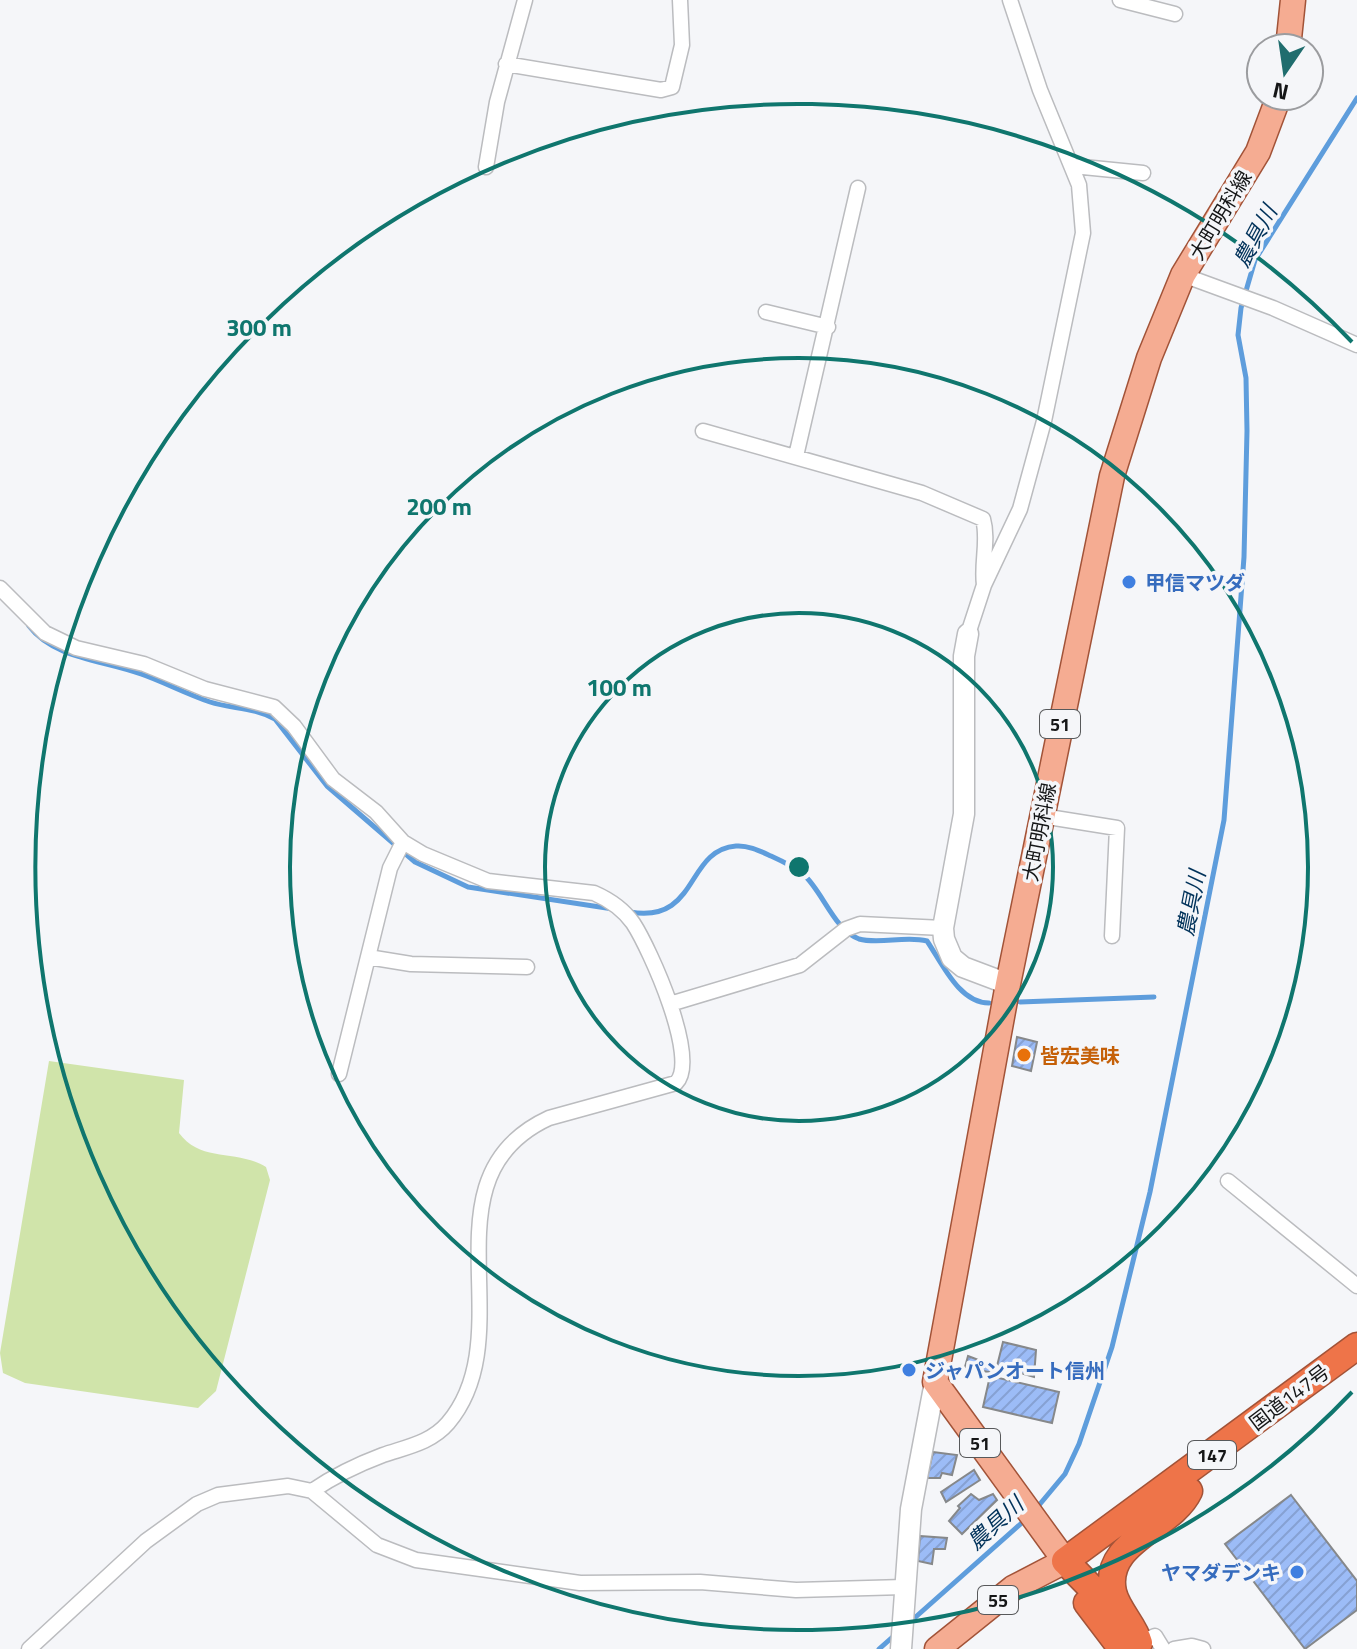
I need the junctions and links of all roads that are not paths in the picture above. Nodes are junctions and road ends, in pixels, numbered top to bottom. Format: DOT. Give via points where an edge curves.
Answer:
graph roads {
  1 [pos="525,0"];
  2 [pos="680,0"];
  3 [pos="1010,0"];
  4 [pos="1120,0"];
  5 [pos="1293,0"];
  6 [pos="1175,14"];
  7 [pos="1290,32"];
  8 [pos="506,64"];
  9 [pos="1273,112"];
  10 [pos="1073,166"];
  11 [pos="486,167"];
  12 [pos="1143,173"];
  13 [pos="858,188"];
  14 [pos="1183,275"];
  15 [pos="766,312"];
  16 [pos="828,327"];
  17 [pos="1357,345"];
  18 [pos="703,431"];
  19 [pos="796,456"];
  20 [pos="984,585"];
  21 [pos="0,588"];
  22 [pos="968,634"];
  23 [pos="1042,816"];
  24 [pos="403,842"];
  25 [pos="943,928"];
  26 [pos="1112,936"];
  27 [pos="368,957"];
  28 [pos="527,967"];
  29 [pos="1008,984"];
  30 [pos="670,1004"];
  31 [pos="339,1074"];
  32 [pos="1228,1181"];
  33 [pos="1357,1286"];
  34 [pos="1357,1346"];
  35 [pos="1357,1367"];
  36 [pos="935,1382"];
  37 [pos="312,1491"];
  38 [pos="1189,1491"];
  39 [pos="1065,1561"];
  40 [pos="904,1587"];
  41 [pos="1142,1648"];
  42 [pos="29,1649"];
  43 [pos="901,1649"];
  44 [pos="937,1649"];
  45 [pos="1174,1649"];
  46 [pos="1203,1649"];
  1 -- 8 [label="street"];
  2 -- 8 [label="street" via="682,45 672,87 661,90"];
  3 -- 10 [label="street"];
  4 -- 6 [label="street"];
  5 -- 7 [label="main road"];
  8 -- 11 [label="street"];
  9 -- 14 [label="main road, 大町明科線 / 51" via="1258,152"];
  10 -- 12 [label="street"];
  10 -- 20 [label="street" via="1084,208 1083,233 1054,378 1020,509"];
  13 -- 16 [label="street"];
  14 -- 17 [label="street"];
  14 -- 23 [label="main road, 大町明科線 / 51" via="1149,358 1112,476"];
  15 -- 16 [label="street"];
  16 -- 19 [label="street"];
  18 -- 19 [label="street"];
  19 -- 20 [label="street" via="922,493 983,519"];
  20 -- 22 [label="street"];
  21 -- 24 [label="street" via="45,633 76,648 144,664 205,689 274,707 333,779 376,812"];
  22 -- 25 [label="street" via="964,814"];
  23 -- 26 [label="street" via="1117,828"];
  23 -- 29 [label="main road, 大町明科線 / 51"];
  24 -- 27 [label="street" via="390,868"];
  24 -- 30 [label="street" via="471,877 608,899 633,923"];
  25 -- 29 [label="street" via="952,958 975,974"];
  25 -- 30 [label="street" via="860,924 800,965"];
  27 -- 28 [label="street" via="411,964"];
  27 -- 31 [label="street"];
  29 -- 36 [label="main road, 大町明科線 / 51"];
  30 -- 37 [label="street" via="683,1058 680,1079 529,1127 509,1142 490,1169 477,1260 482,1326 459,1409 430,1439 365,1462"];
  32 -- 33 [label="street"];
  34 -- 39 [label="highway, 国道147号 / 147"];
  35 -- 38 [label="highway, 国道147号 / 147"];
  36 -- 39 [label="main road, 51"];
  36 -- 40 [label="street" via="916,1475"];
  37 -- 40 [label="street" via="377,1545 416,1560 580,1583 700,1582 796,1590"];
  37 -- 42 [label="street" via="288,1486 218,1495 197,1504 146,1541"];
  38 -- 39 [label="highway, 国道147号 / 147" via="1115,1543"];
  38 -- 41 [label="highway, 147" via="1182,1506 1121,1553 1114,1594"];
  39 -- 41 [label="highway, 147" via="1088,1603"];
  39 -- 44 [label="main road, 55" via="1013,1588"];
  40 -- 43 [label="street"];
  45 -- 46 [label="street"];
}
